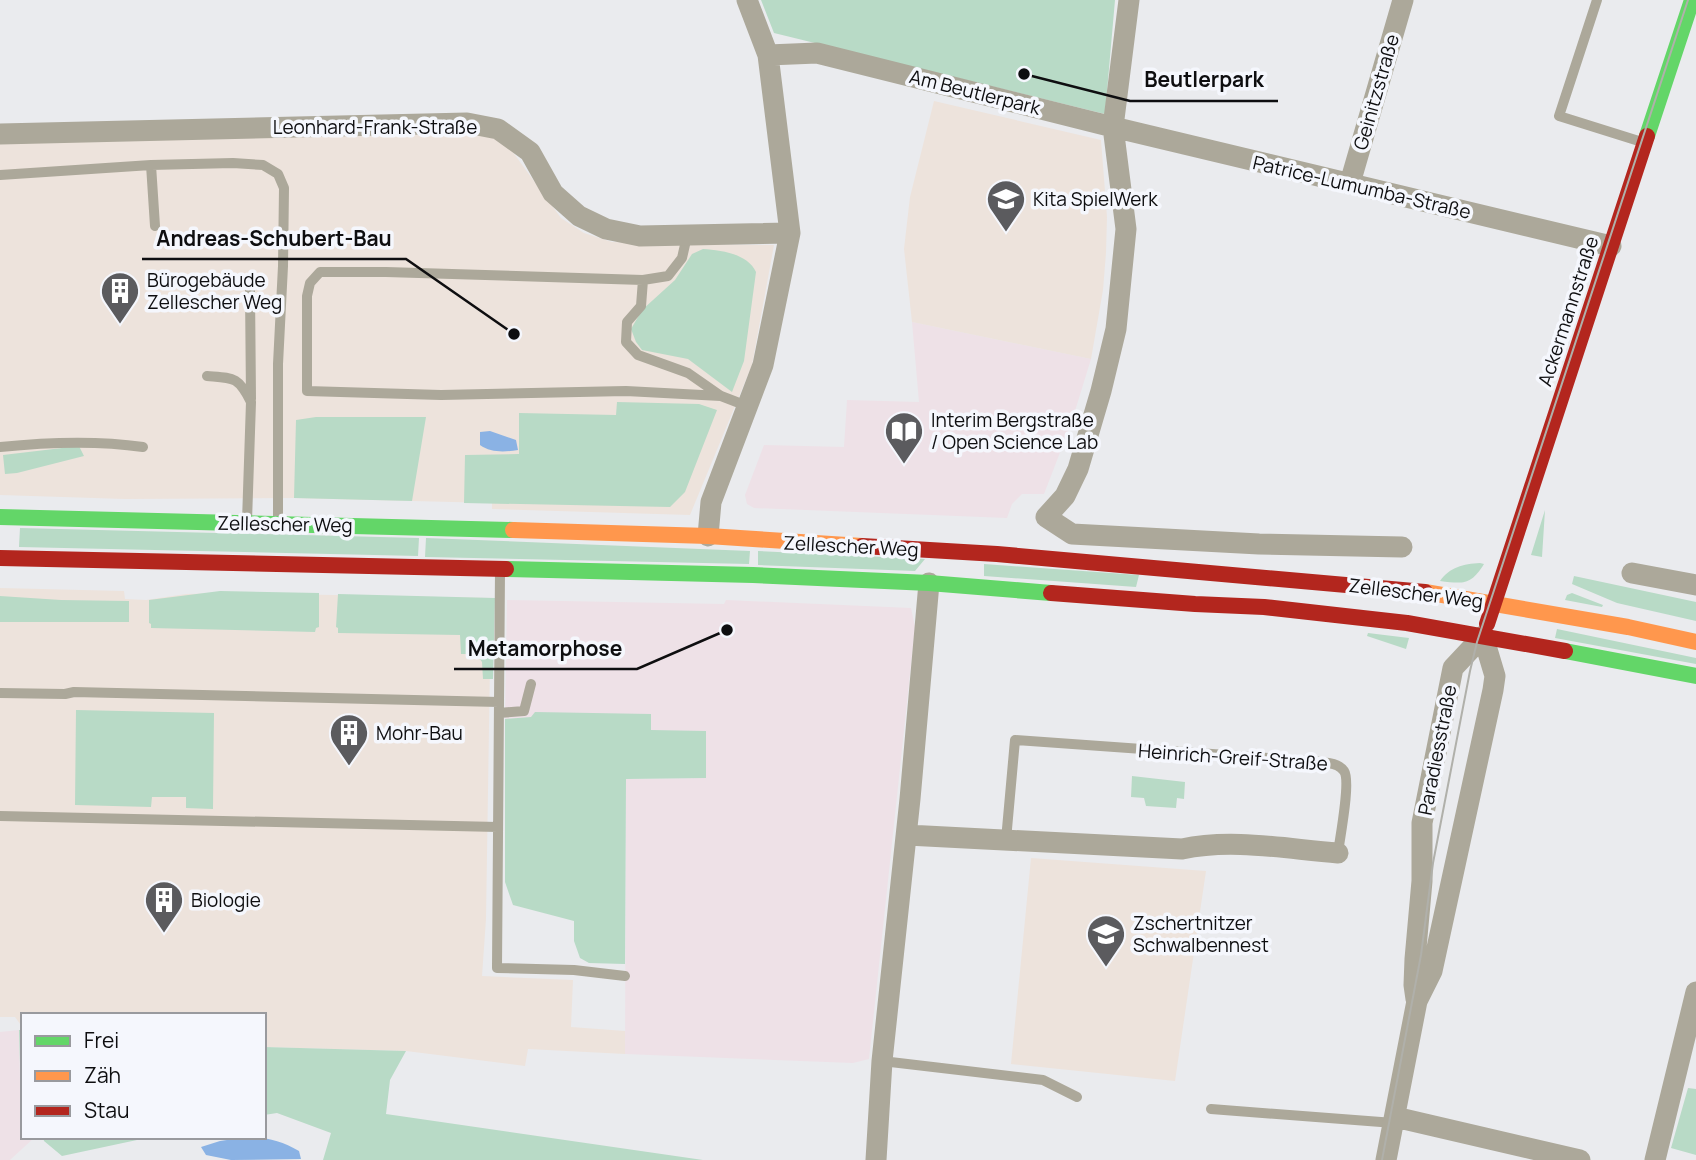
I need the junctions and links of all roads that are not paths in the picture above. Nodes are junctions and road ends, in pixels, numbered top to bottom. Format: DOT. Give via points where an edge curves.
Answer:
graph roads {
  1 [pos="747,0"];
  2 [pos="1129,0"];
  3 [pos="1403,0"];
  4 [pos="1597,0"];
  5 [pos="1692,0"];
  6 [pos="768,55"];
  7 [pos="1113,127"];
  8 [pos="0,134"];
  9 [pos="1645,143"];
  10 [pos="152,165"];
  11 [pos="0,175"];
  12 [pos="1350,183"];
  13 [pos="155,226"];
  14 [pos="790,233"];
  15 [pos="683,236"];
  16 [pos="1611,246"];
  17 [pos="643,280"];
  18 [pos="250,291"];
  19 [pos="207,376"];
  20 [pos="721,396"];
  21 [pos="251,402"];
  22 [pos="747,406"];
  23 [pos="0,447"];
  24 [pos="143,447"];
  25 [pos="0,517"];
  26 [pos="247,523"];
  27 [pos="278,524"];
  28 [pos="708,537"];
  29 [pos="1402,547"];
  30 [pos="0,558"];
  31 [pos="500,569"];
  32 [pos="1632,573"];
  33 [pos="929,583"];
  34 [pos="1696,585"];
  35 [pos="1494,603"];
  36 [pos="1483,636"];
  37 [pos="1696,642"];
  38 [pos="1696,676"];
  39 [pos="531,684"];
  40 [pos="0,693"];
  41 [pos="499,707"];
  42 [pos="0,816"];
  43 [pos="498,827"];
  44 [pos="907,835"];
  45 [pos="1006,840"];
  46 [pos="1338,853"];
  47 [pos="625,976"];
  48 [pos="1696,992"];
  49 [pos="1417,1001"];
  50 [pos="882,1061"];
  51 [pos="1077,1097"];
  52 [pos="1211,1109"];
  53 [pos="1394,1120"];
  54 [pos="876,1160"];
  55 [pos="1386,1160"];
  56 [pos="1580,1160"];
  57 [pos="1655,1160"];
  1 -- 6 [label="street"];
  2 -- 7 [label="street"];
  3 -- 12 [label="street, Geinitzstraße"];
  4 -- 9 [label="lane" via="1559,116"];
  5 -- 9 [label="main road, Ackermannstraße"];
  6 -- 7 [label="street, Am Beutlerpark" via="817,53"];
  6 -- 14 [label="street"];
  7 -- 12 [label="street, Patrice-Lumumba-Straße"];
  7 -- 29 [label="street, Zellescher Weg" via="1126,229 1116,329 1078,469 1065,496 1046,517 1072,534"];
  8 -- 15 [label="street, Leonhard-Frank-Straße" via="467,123 498,129 530,152 554,193 579,216 606,229 640,236"];
  9 -- 16 [label="main road, Ackermannstraße"];
  10 -- 11 [label="lane"];
  10 -- 13 [label="lane"];
  10 -- 27 [label="lane" via="263,165 278,174 284,188"];
  12 -- 16 [label="street, Patrice-Lumumba-Straße"];
  14 -- 15 [label="street, Leonhard-Frank-Straße"];
  14 -- 22 [label="street" via="763,365"];
  15 -- 17 [label="lane" via="682,258 668,276"];
  16 -- 35 [label="main road, Ackermannstraße"];
  17 -- 20 [label="lane" via="641,306 627,322 626,342 638,355 688,373"];
  17 -- 20 [label="lane" via="320,272 310,283 307,296 307,391 441,395 626,391"];
  18 -- 21 [label="lane"];
  19 -- 21 [label="lane" via="231,377"];
  20 -- 22 [label="lane"];
  21 -- 26 [label="lane"];
  22 -- 28 [label="street" via="711,502"];
  23 -- 24 [label="lane" via="79,442"];
  25 -- 26 [label="main road, Zellescher Weg"];
  26 -- 27 [label="main road, Zellescher Weg"];
  27 -- 28 [label="main road, Zellescher Weg"];
  28 -- 35 [label="main road, Zellescher Weg" via="1197,570 1428,592"];
  30 -- 31 [label="main road, Zellescher Weg"];
  31 -- 33 [label="main road, Zellescher Weg"];
  31 -- 41 [label="lane"];
  32 -- 34 [label="street"];
  33 -- 36 [label="main road, Zellescher Weg" via="1264,607"];
  33 -- 44 [label="street"];
  35 -- 36 [label="main road, Ackermannstraße"];
  35 -- 37 [label="main road, Zellescher Weg"];
  36 -- 38 [label="main road, Zellescher Weg"];
  36 -- 49 [label="street, Paradiesstraße" via="1494,683 1432,971"];
  36 -- 49 [label="street, Paradiesstraße" via="1453,668 1422,823"];
  39 -- 41 [label="lane" via="524,711"];
  40 -- 41 [label="lane"];
  41 -- 43 [label="lane"];
  42 -- 43 [label="lane"];
  43 -- 47 [label="lane" via="497,968"];
  44 -- 45 [label="street, Heinrich-Greif-Straße"];
  44 -- 50 [label="street"];
  45 -- 46 [label="street, Heinrich-Greif-Straße" via="1182,849 1226,844"];
  45 -- 46 [label="lane, Heinrich-Greif-Straße" via="1015,740 1338,765 1346,773 1347,786"];
  48 -- 57 [label="street"];
  49 -- 53 [label="street, Paradiesstraße"];
  50 -- 51 [label="lane" via="1043,1080"];
  50 -- 54 [label="street"];
  52 -- 53 [label="lane"];
  53 -- 55 [label="street, Paradiesstraße"];
  53 -- 56 [label="street"];
}
